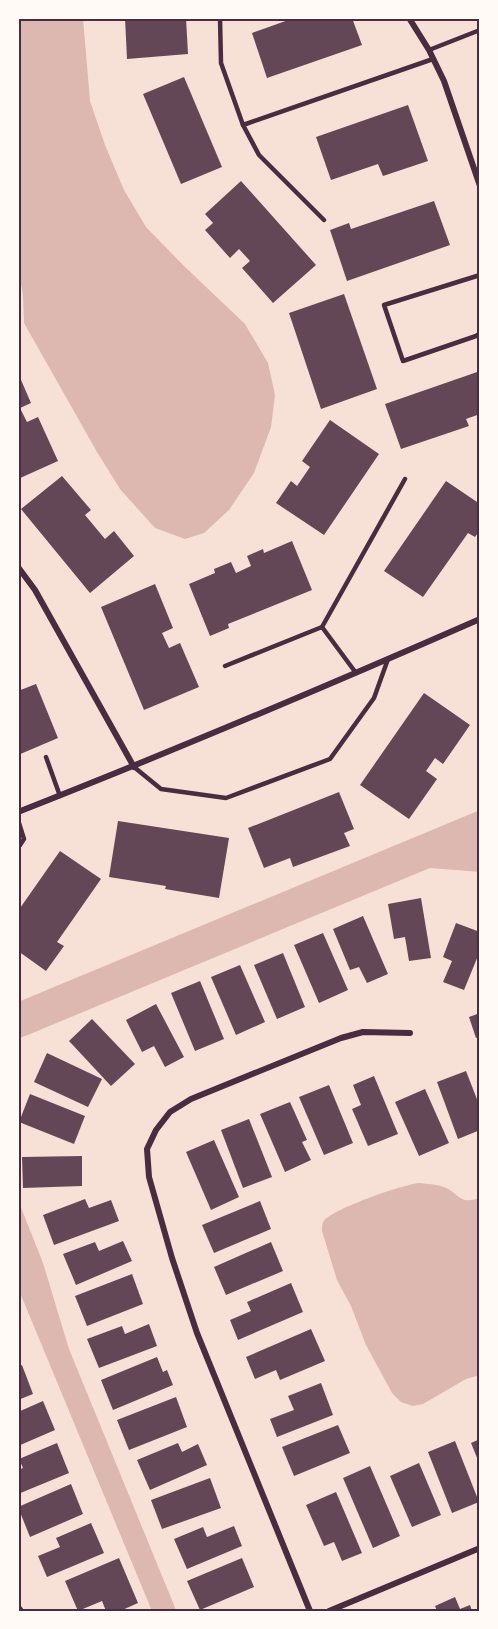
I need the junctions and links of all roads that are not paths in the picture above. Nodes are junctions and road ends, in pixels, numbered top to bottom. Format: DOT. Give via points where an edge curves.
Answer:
graph roads {
  1 [pos="220,18"];
  2 [pos="409,18"];
  3 [pos="480,30"];
  4 [pos="429,50"];
  5 [pos="433,59"];
  6 [pos="243,125"];
  7 [pos="480,186"];
  8 [pos="324,220"];
  9 [pos="480,275"];
  10 [pos="480,333"];
  11 [pos="405,479"];
  12 [pos="18,567"];
  13 [pos="480,619"];
  14 [pos="322,627"];
  15 [pos="388,659"];
  16 [pos="225,666"];
  17 [pos="356,673"];
  18 [pos="45,757"];
  19 [pos="134,766"];
  20 [pos="60,796"];
  21 [pos="18,812"];
  22 [pos="18,820"];
  23 [pos="18,848"];
  24 [pos="410,1033"];
  25 [pos="480,1548"];
  26 [pos="18,1607"];
  27 [pos="21,1611"];
  28 [pos="310,1611"];
  29 [pos="329,1611"];
  1 -- 6 [label="lane" via="221,63"];
  2 -- 4 [label="street"];
  3 -- 4 [label="lane"];
  4 -- 5 [label="street"];
  5 -- 6 [label="lane"];
  5 -- 7 [label="street"];
  6 -- 8 [label="lane" via="259,155"];
  9 -- 10 [label="lane" via="384,305 403,361"];
  11 -- 14 [label="lane"];
  12 -- 19 [label="street" via="35,590"];
  13 -- 15 [label="street"];
  14 -- 16 [label="lane"];
  14 -- 17 [label="lane"];
  15 -- 17 [label="street"];
  15 -- 19 [label="lane" via="375,698 330,759 226,798 161,789"];
  17 -- 19 [label="street"];
  18 -- 20 [label="lane"];
  19 -- 20 [label="street"];
  20 -- 21 [label="street"];
  22 -- 23 [label="lane" via="24,839"];
  24 -- 28 [label="street" via="363,1032 341,1038 191,1099 170,1112 147,1149 149,1177 197,1333"];
  25 -- 29 [label="street"];
  26 -- 27 [label="street"];
}
